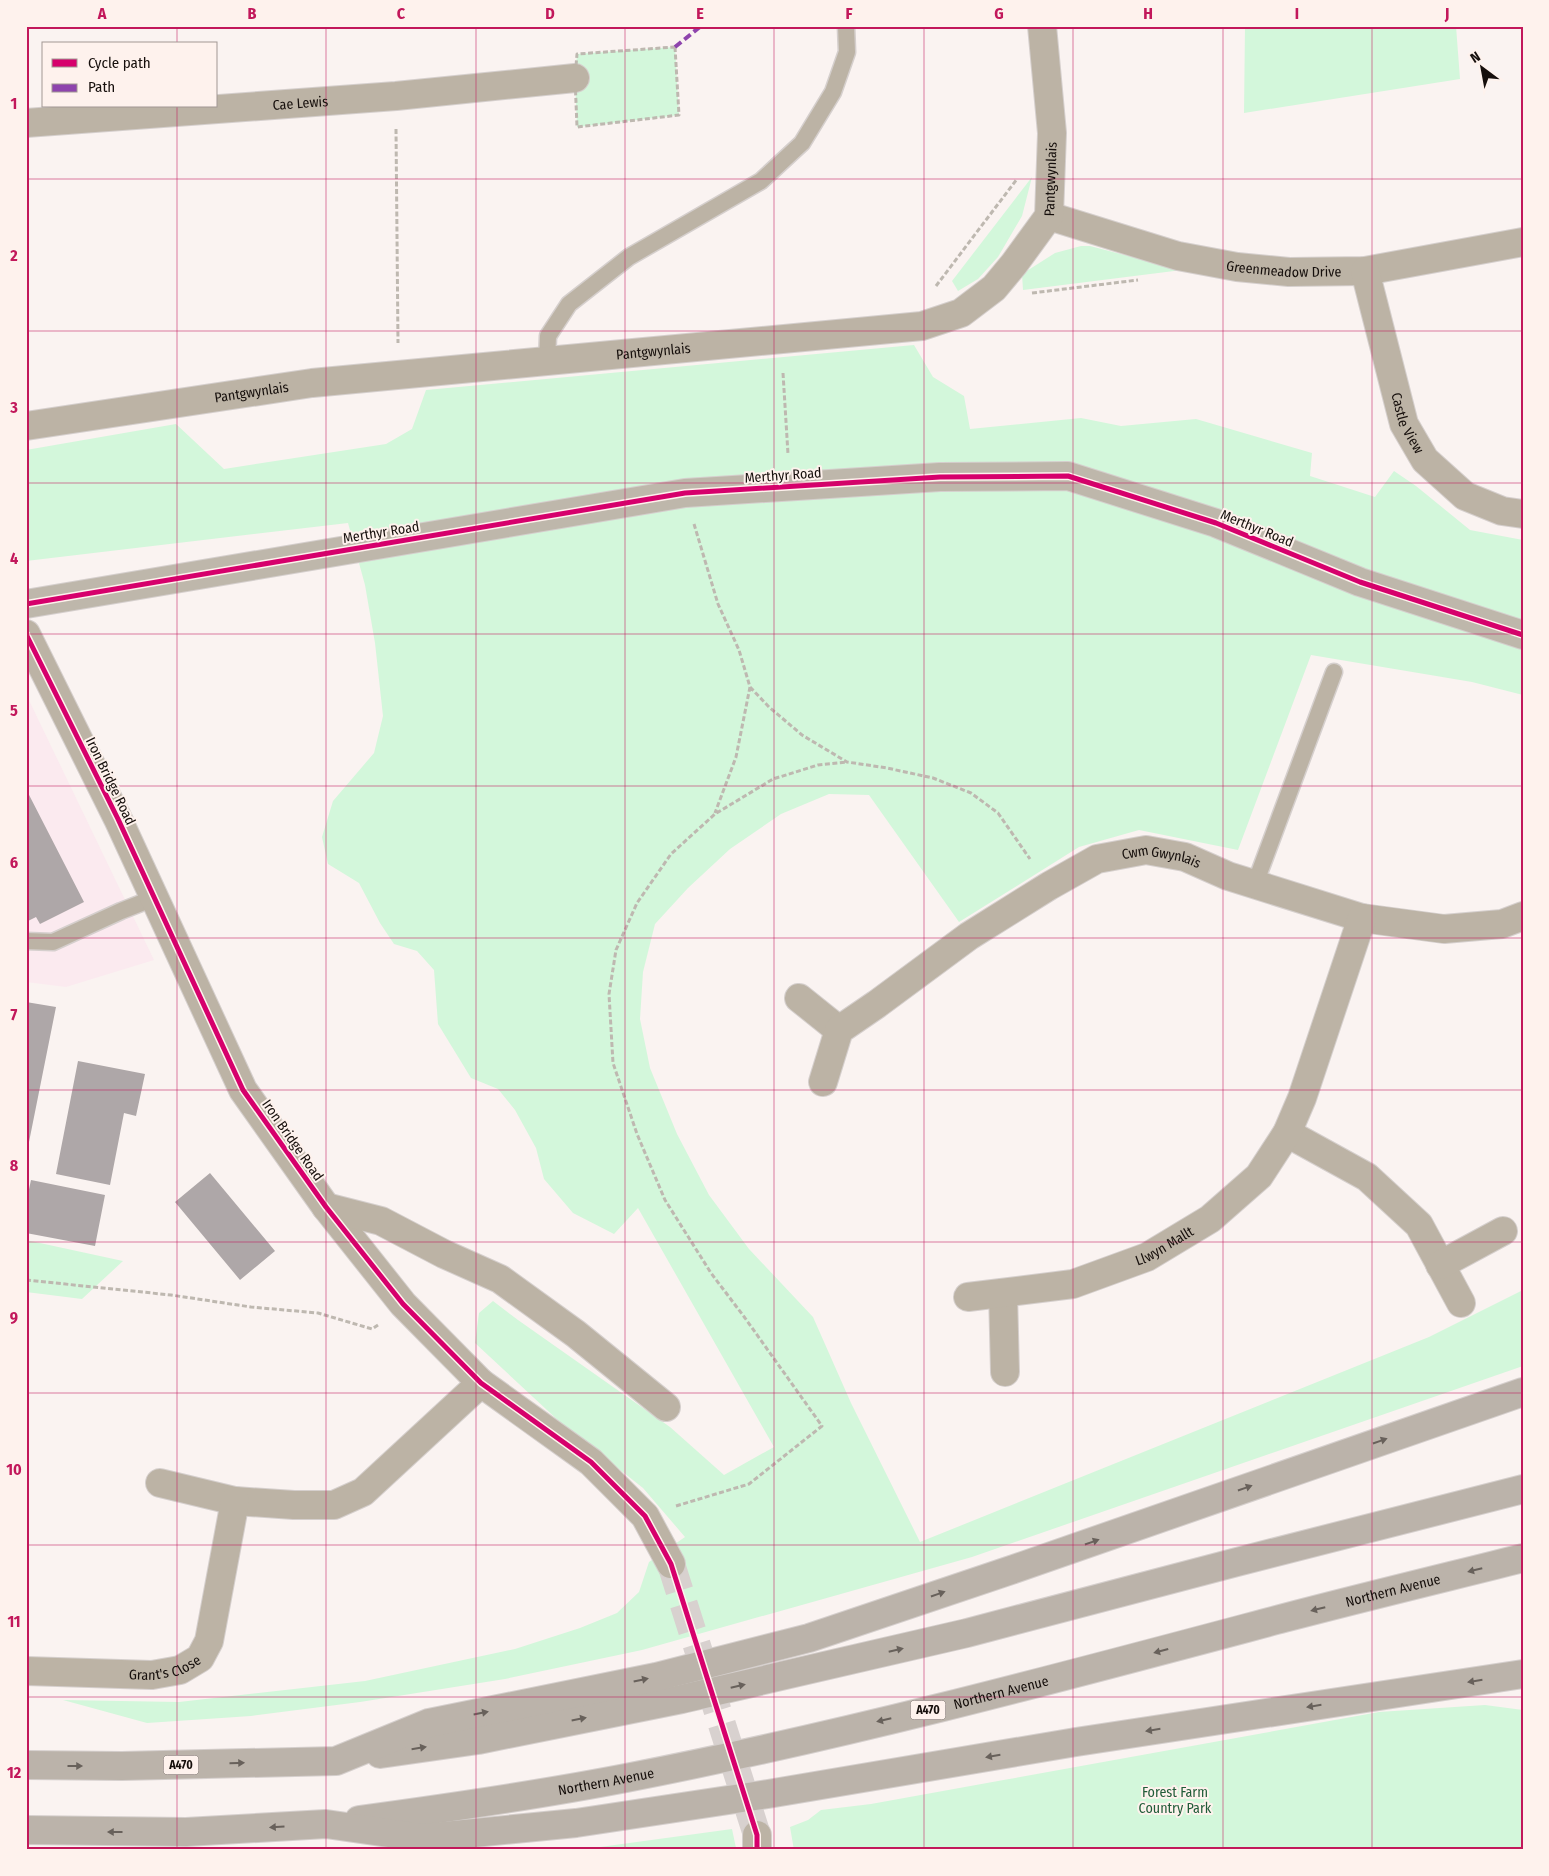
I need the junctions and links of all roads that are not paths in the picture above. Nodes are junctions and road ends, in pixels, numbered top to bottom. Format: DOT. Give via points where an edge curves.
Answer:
graph roads {
  1 [pos="846,26"];
  2 [pos="1042,26"];
  3 [pos="575,78"];
  4 [pos="26,123"];
  5 [pos="1049,216"];
  6 [pos="1523,242"];
  7 [pos="1366,271"];
  8 [pos="547,362"];
  9 [pos="26,426"];
  10 [pos="1523,514"];
  11 [pos="26,604"];
  12 [pos="26,634"];
  13 [pos="1523,635"];
  14 [pos="1334,672"];
  15 [pos="1255,884"];
  16 [pos="154,898"];
  17 [pos="1523,916"];
  18 [pos="1362,918"];
  19 [pos="26,942"];
  20 [pos="799,998"];
  21 [pos="839,1030"];
  22 [pos="822,1082"];
  23 [pos="1287,1133"];
  24 [pos="326,1207"];
  25 [pos="1504,1231"];
  26 [pos="1440,1265"];
  27 [pos="1003,1293"];
  28 [pos="968,1297"];
  29 [pos="1461,1303"];
  30 [pos="1005,1372"];
  31 [pos="481,1383"];
  32 [pos="1523,1392"];
  33 [pos="666,1408"];
  34 [pos="160,1482"];
  35 [pos="1523,1489"];
  36 [pos="235,1501"];
  37 [pos="1523,1558"];
  38 [pos="671,1564"];
  39 [pos="26,1672"];
  40 [pos="1523,1674"];
  41 [pos="336,1761"];
  42 [pos="26,1765"];
  43 [pos="326,1824"];
  44 [pos="26,1830"];
  1 -- 8 [label="lane" via="847,52 833,92 802,143 761,181 629,257 569,304 548,336"];
  2 -- 5 [label="street, Pantgwynlais" via="1052,133"];
  3 -- 4 [label="street, Cae Lewis" via="396,96"];
  5 -- 7 [label="street, Greenmeadow Drive" via="1178,256 1237,267 1289,272"];
  5 -- 8 [label="street, Pantgwynlais" via="994,288 961,312 922,326"];
  6 -- 7 [label="street, Greenmeadow Drive"];
  7 -- 10 [label="street, Castle View" via="1404,424 1425,460 1466,496 1502,511"];
  8 -- 9 [label="street, Pantgwynlais" via="312,383"];
  11 -- 13 [label="main road, Merthyr Road" via="685,493 940,476 1068,476 1216,523 1360,582"];
  12 -- 16 [label="street, Iron Bridge Road"];
  14 -- 15 [label="lane"];
  15 -- 18 [label="street, Cwm Gwynlais"];
  15 -- 21 [label="street, Cwm Gwynlais" via="1185,857 1146,850 1097,860 969,936"];
  16 -- 19 [label="lane" via="53,942"];
  16 -- 24 [label="street, Iron Bridge Road" via="243,1090"];
  17 -- 18 [label="street, Cwm Gwynlais" via="1502,924 1444,929"];
  18 -- 23 [label="street, Llwyn Mallt" via="1302,1098"];
  20 -- 21 [label="street"];
  21 -- 22 [label="street"];
  23 -- 26 [label="street" via="1367,1177 1419,1225"];
  23 -- 27 [label="street, Llwyn Mallt" via="1259,1176 1210,1219 1148,1257 1073,1284"];
  24 -- 31 [label="street, Iron Bridge Road" via="403,1304"];
  24 -- 33 [label="street" via="381,1221 500,1279 576,1334"];
  25 -- 26 [label="street"];
  26 -- 29 [label="street"];
  27 -- 28 [label="street, Llwyn Mallt"];
  27 -- 30 [label="street"];
  31 -- 36 [label="street" via="363,1492 334,1505"];
  31 -- 38 [label="street, Iron Bridge Road" via="591,1462 645,1516"];
  41 -- 32 [label="highway, one-way" via="429,1723 656,1677 809,1638"];
  34 -- 36 [label="street"];
  41 -- 35 [label="highway, A470, one-way" via="478,1740 682,1699 967,1634"];
  36 -- 39 [label="street, Grant's Close" via="208,1641 200,1658 180,1670 152,1675"];
  37 -- 43 [label="highway, Northern Avenue / A470, one-way" via="1005,1692 760,1750 615,1780"];
  40 -- 43 [label="highway, one-way" via="1076,1742 576,1824 423,1838"];
  42 -- 41 [label="highway, A470, one-way"];
  43 -- 44 [label="highway, A470, one-way" via="186,1832"];
}
